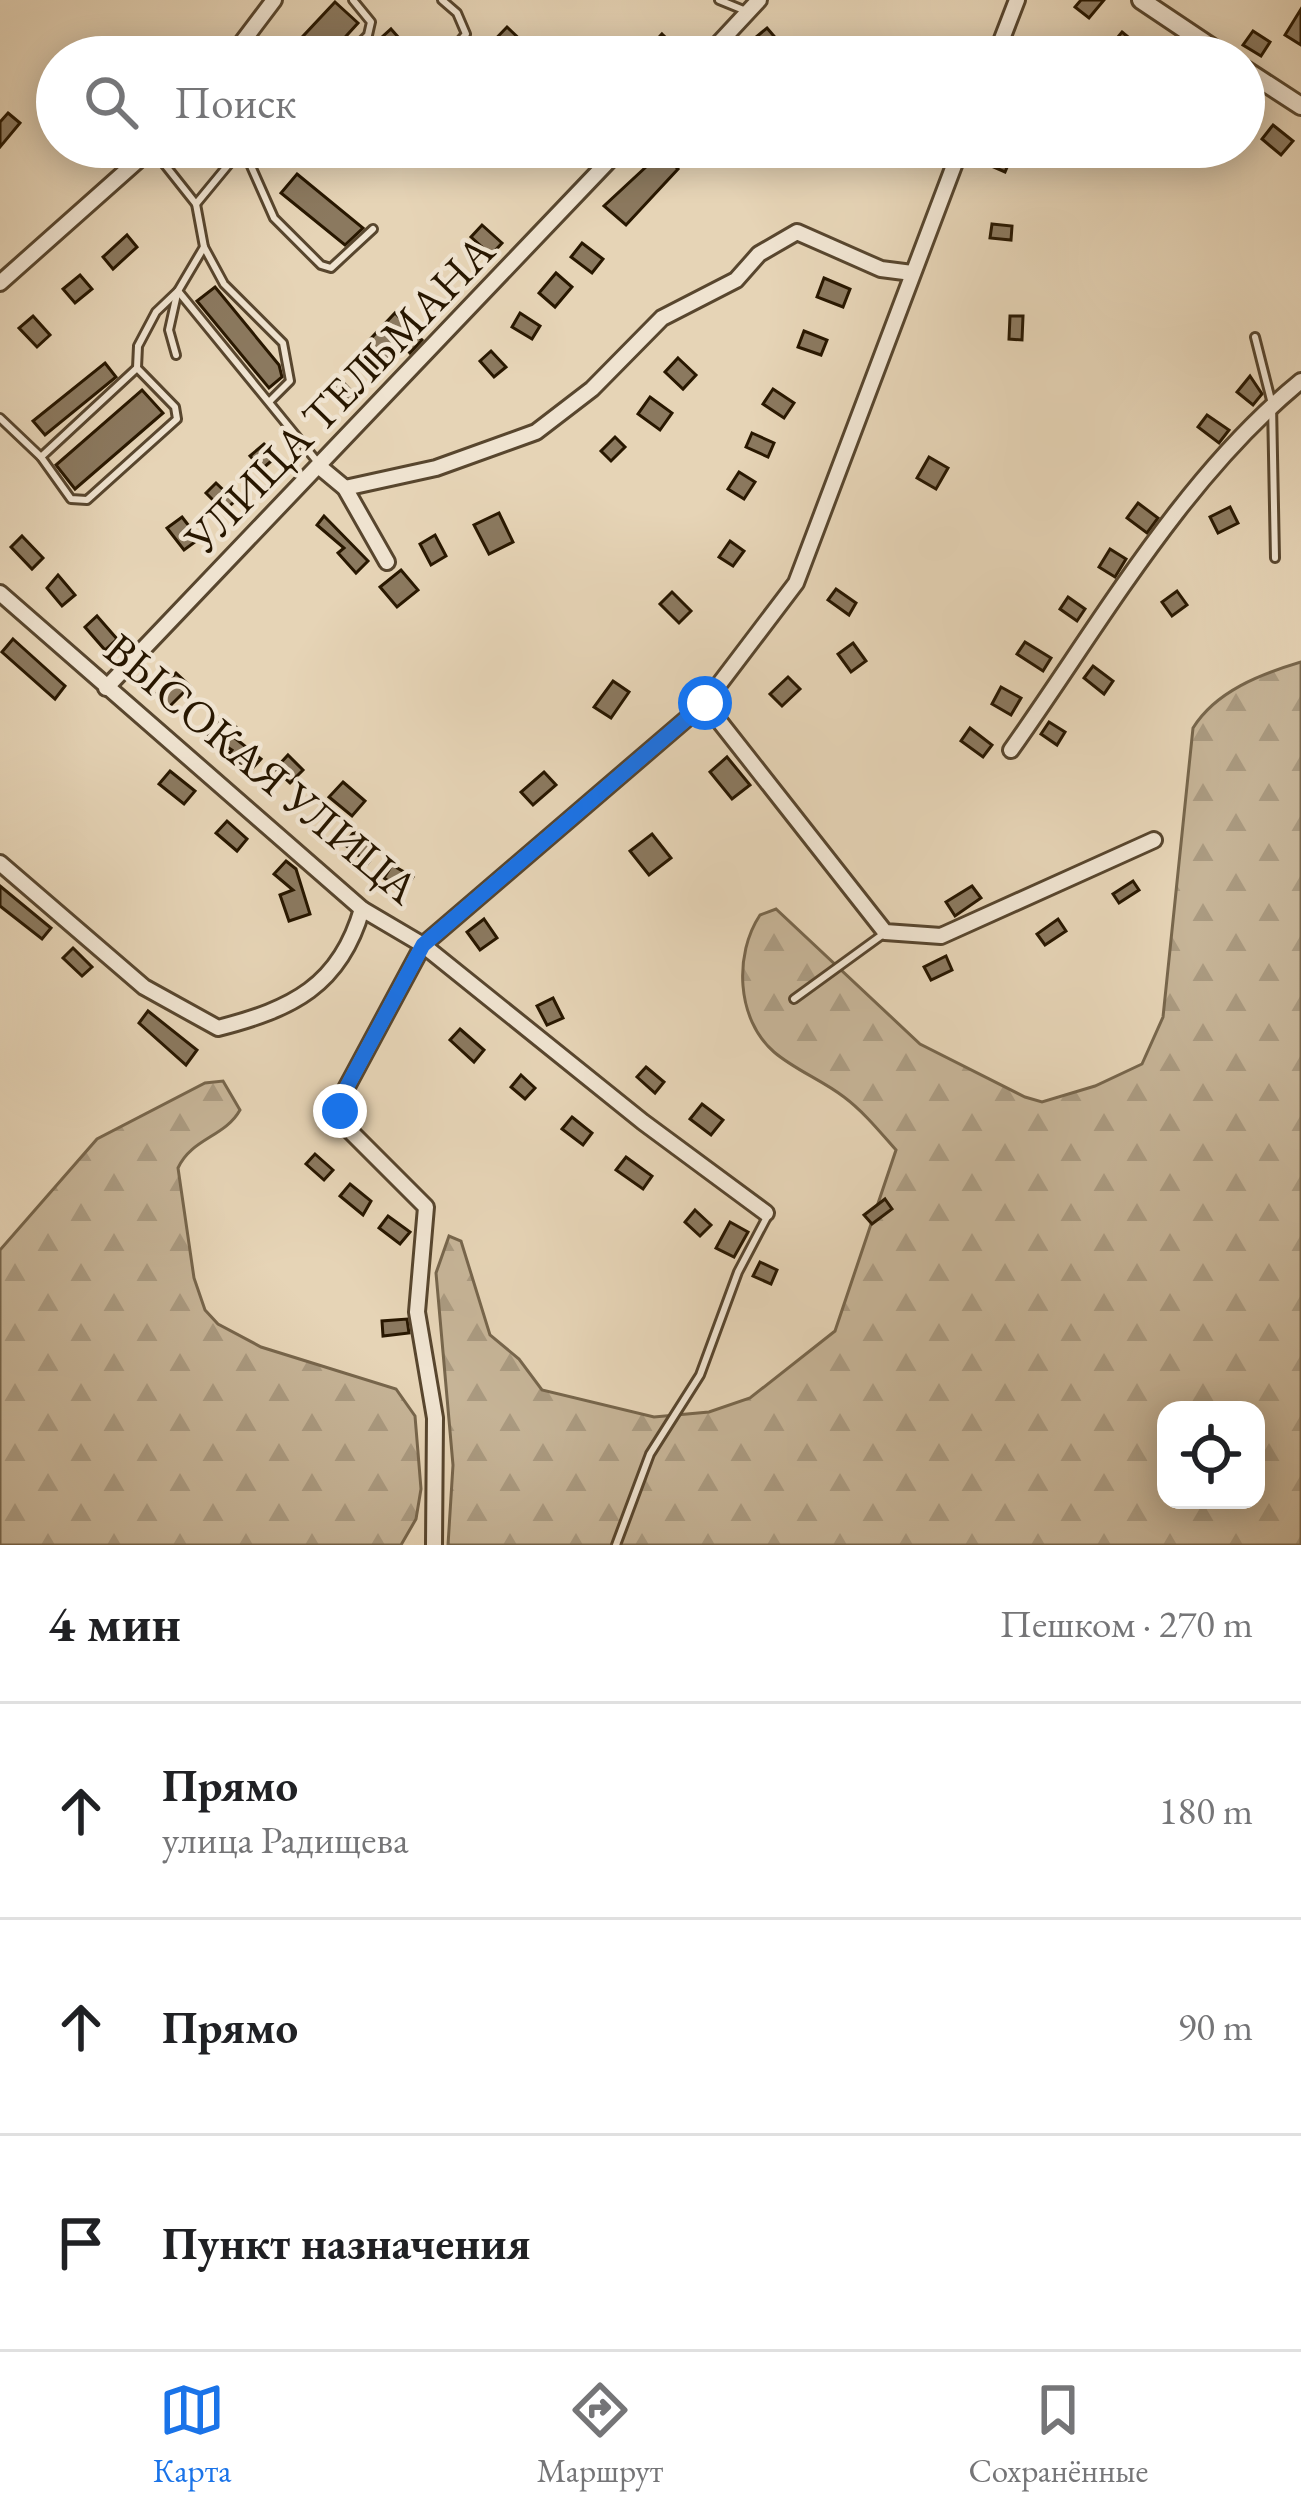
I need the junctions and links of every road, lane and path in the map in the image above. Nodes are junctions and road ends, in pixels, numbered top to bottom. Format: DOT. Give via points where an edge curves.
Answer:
graph roads {
  1 [pos="274,0"];
  2 [pos="353,0"];
  3 [pos="442,0"];
  4 [pos="718,0"];
  5 [pos="759,0"];
  6 [pos="1017,0"];
  7 [pos="1141,0"];
  8 [pos="746,11"];
  9 [pos="247,36"];
  10 [pos="367,36"];
  11 [pos="464,36"];
  12 [pos="724,36"];
  13 [pos="1003,36"];
  14 [pos="1195,36"];
  15 [pos="1265,80"];
  16 [pos="1298,97"];
  17 [pos="129,168"];
  18 [pos="168,168"];
  19 [pos="226,168"];
  20 [pos="252,168"];
  21 [pos="602,168"];
  22 [pos="953,168"];
  23 [pos="196,204"];
  24 [pos="373,230"];
  25 [pos="205,247"];
  26 [pos="912,273"];
  27 [pos="0,283"];
  28 [pos="178,291"];
  29 [pos="1255,337"];
  30 [pos="176,356"];
  31 [pos="137,368"];
  32 [pos="1301,381"];
  33 [pos="270,401"];
  34 [pos="1272,404"];
  35 [pos="0,418"];
  36 [pos="41,457"];
  37 [pos="321,468"];
  38 [pos="345,488"];
  39 [pos="1275,558"];
  40 [pos="387,562"];
  41 [pos="0,593"];
  42 [pos="106,688"];
  43 [pos="705,703"];
  44 [pos="1012,750"];
  45 [pos="1154,840"];
  46 [pos="0,862"];
  47 [pos="362,909"];
  48 [pos="885,932"];
  49 [pos="423,945"];
  50 [pos="794,999"];
  51 [pos="766,1214"];
  52 [pos="434,1545"];
  53 [pos="616,1545"];
  1 -- 9 [label="street"];
  2 -- 10 [label="lane" via="371,22"];
  3 -- 11 [label="lane"];
  4 -- 8 [label="lane"];
  5 -- 8 [label="street"];
  6 -- 13 [label="street"];
  7 -- 14 [label="street"];
  8 -- 12 [label="street"];
  15 -- 16 [label="street"];
  17 -- 27 [label="street"];
  18 -- 23 [label="lane"];
  19 -- 23 [label="lane"];
  20 -- 24 [label="lane" via="274,218 321,265 344,262"];
  21 -- 37 [label="street, УЛИЦА ТЕЛЬМАНА"];
  22 -- 26 [label="street"];
  23 -- 25 [label="lane"];
  25 -- 28 [label="lane"];
  25 -- 33 [label="lane" via="224,284 283,343 290,381"];
  26 -- 38 [label="street" via="881,269 796,232 736,280 662,318 536,432 436,469"];
  26 -- 43 [label="street" via="796,583"];
  28 -- 30 [label="lane" via="169,330"];
  28 -- 31 [label="lane" via="156,312 138,346"];
  28 -- 33 [label="lane"];
  29 -- 34 [label="lane"];
  31 -- 36 [label="lane"];
  31 -- 36 [label="lane" via="175,407 174,422 87,500 71,499"];
  32 -- 34 [label="street"];
  33 -- 37 [label="lane"];
  34 -- 39 [label="lane"];
  34 -- 44 [label="street" via="1174,520"];
  35 -- 36 [label="lane"];
  37 -- 38 [label="street"];
  37 -- 42 [label="street, УЛИЦА ТЕЛЬМАНА"];
  38 -- 40 [label="street"];
  41 -- 42 [label="street, ВЫСОКАЯ УЛИЦА"];
  42 -- 47 [label="street, ВЫСОКАЯ УЛИЦА"];
  43 -- 48 [label="street"];
  43 -- 49 [label="street"];
  45 -- 48 [label="street" via="941,936"];
  46 -- 47 [label="street" via="144,987 218,1028 276,1013 326,979"];
  47 -- 49 [label="street, ВЫСОКАЯ УЛИЦА"];
  48 -- 50 [label="lane"];
  49 -- 51 [label="street, ВЫСОКАЯ УЛИЦА"];
  49 -- 52 [label="street" via="340,1111 345,1126 426,1207 418,1312 434,1418"];
  51 -- 53 [label="lane" via="769,1223 738,1272 700,1375 650,1454"];
}
